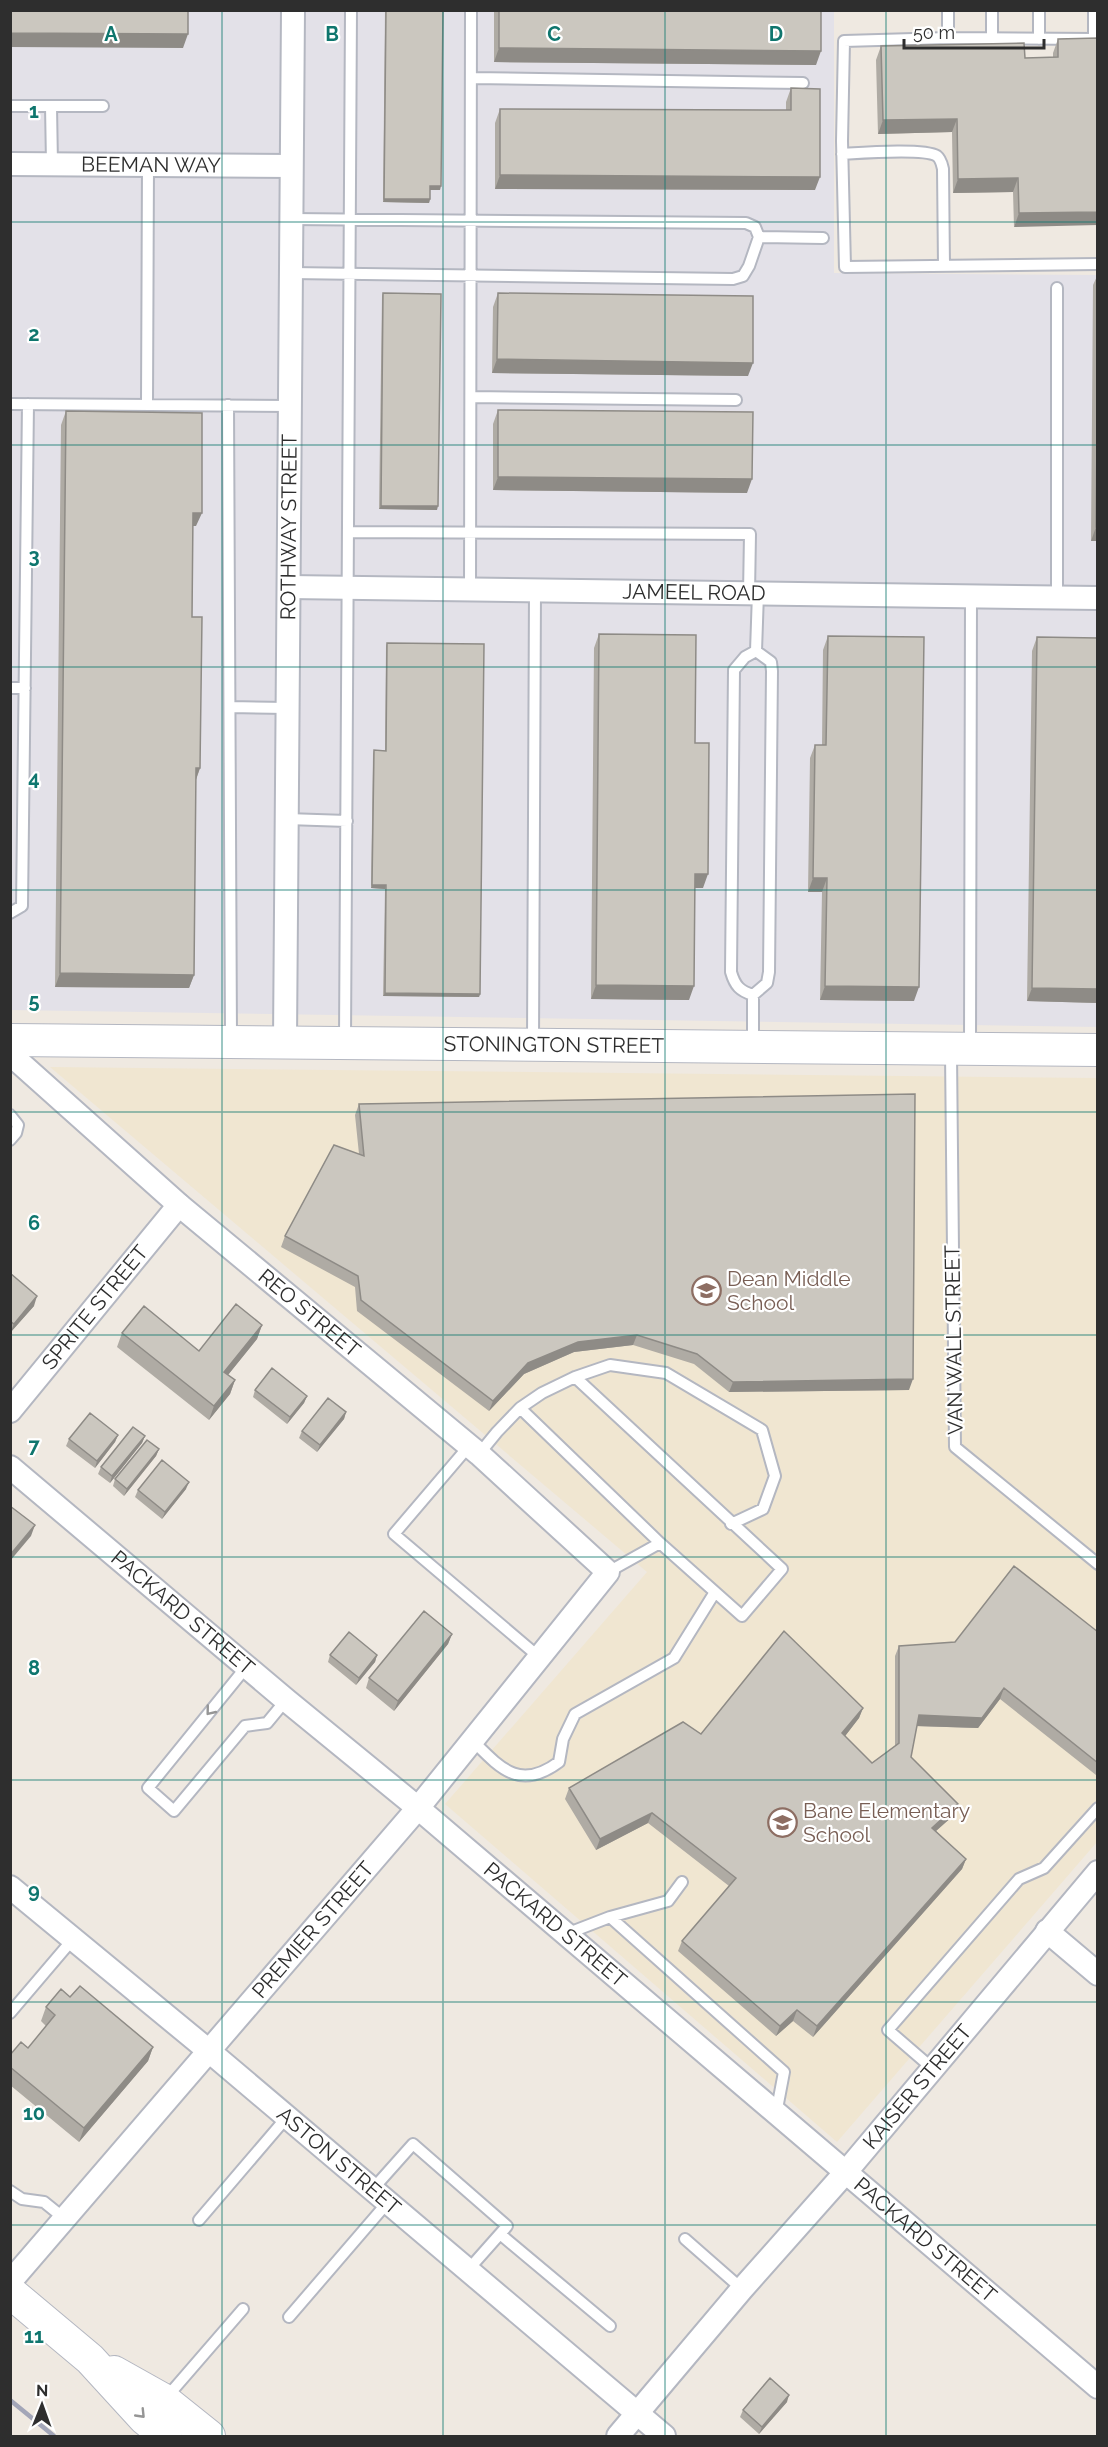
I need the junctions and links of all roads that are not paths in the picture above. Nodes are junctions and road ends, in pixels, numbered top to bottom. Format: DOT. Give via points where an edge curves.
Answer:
graph roads {
  1 [pos="293,10"];
  2 [pos="351,10"];
  3 [pos="471,10"];
  4 [pos="948,10"];
  5 [pos="992,10"];
  6 [pos="1039,10"];
  7 [pos="1094,10"];
  8 [pos="948,38"];
  9 [pos="992,39"];
  10 [pos="1039,39"];
  11 [pos="1096,39"];
  12 [pos="471,78"];
  13 [pos="803,83"];
  14 [pos="10,105"];
  15 [pos="51,106"];
  16 [pos="103,106"];
  17 [pos="842,154"];
  18 [pos="10,164"];
  19 [pos="52,164"];
  20 [pos="148,165"];
  21 [pos="291,166"];
  22 [pos="291,219"];
  23 [pos="350,220"];
  24 [pos="471,220"];
  25 [pos="759,237"];
  26 [pos="823,238"];
  27 [pos="1098,264"];
  28 [pos="944,266"];
  29 [pos="291,273"];
  30 [pos="350,274"];
  31 [pos="471,275"];
  32 [pos="1057,288"];
  33 [pos="471,397"];
  34 [pos="736,400"];
  35 [pos="10,404"];
  36 [pos="28,404"];
  37 [pos="147,405"];
  38 [pos="228,405"];
  39 [pos="290,406"];
  40 [pos="349,532"];
  41 [pos="470,532"];
  42 [pos="289,587"];
  43 [pos="348,588"];
  44 [pos="470,590"];
  45 [pos="535,590"];
  46 [pos="753,593"];
  47 [pos="971,596"];
  48 [pos="1057,597"];
  49 [pos="1098,598"];
  50 [pos="756,651"];
  51 [pos="10,688"];
  52 [pos="25,688"];
  53 [pos="230,707"];
  54 [pos="287,708"];
  55 [pos="286,819"];
  56 [pos="347,821"];
  57 [pos="10,913"];
  58 [pos="753,995"];
  59 [pos="10,1040"];
  60 [pos="285,1041"];
  61 [pos="231,1042"];
  62 [pos="345,1042"];
  63 [pos="533,1044"];
  64 [pos="753,1046"];
  65 [pos="961,1049"];
  66 [pos="1098,1050"];
  67 [pos="10,1054"];
  68 [pos="10,1115"];
  69 [pos="10,1140"];
  70 [pos="179,1205"];
  71 [pos="575,1377"];
  72 [pos="520,1408"];
  73 [pos="10,1411"];
  74 [pos="474,1450"];
  75 [pos="10,1467"];
  76 [pos="731,1524"];
  77 [pos="660,1543"];
  78 [pos="1098,1564"];
  79 [pos="608,1572"];
  80 [pos="715,1592"];
  81 [pos="539,1657"];
  82 [pos="247,1666"];
  83 [pos="286,1700"];
  84 [pos="472,1740"];
  85 [pos="417,1808"];
  86 [pos="1098,1808"];
  87 [pos="1098,1872"];
  88 [pos="682,1882"];
  89 [pos="10,1887"];
  90 [pos="610,1917"];
  91 [pos="1047,1932"];
  92 [pos="565,1934"];
  93 [pos="73,1939"];
  94 [pos="1098,1974"];
  95 [pos="10,2013"];
  96 [pos="209,2052"];
  97 [pos="932,2068"];
  98 [pos="776,2114"];
  99 [pos="287,2117"];
  100 [pos="845,2173"];
  101 [pos="10,2191"];
  102 [pos="380,2196"];
  103 [pos="65,2219"];
  104 [pos="199,2220"];
  105 [pos="500,2234"];
  106 [pos="685,2240"];
  107 [pos="468,2270"];
  108 [pos="10,2282"];
  109 [pos="742,2289"];
  110 [pos="10,2292"];
  111 [pos="243,2309"];
  112 [pos="289,2317"];
  113 [pos="610,2326"];
  114 [pos="90,2359"];
  115 [pos="1098,2387"];
  116 [pos="164,2400"];
  117 [pos="638,2412"];
  118 [pos="166,2436"];
  119 [pos="209,2436"];
  120 [pos="618,2436"];
  121 [pos="664,2436"];
  1 -- 21 [label="street, ROTHWAY STREET"];
  2 -- 23 [label="lane"];
  3 -- 12 [label="lane"];
  4 -- 8 [label="lane"];
  5 -- 9 [label="lane"];
  6 -- 10 [label="lane"];
  7 -- 11 [label="lane"];
  8 -- 9 [label="lane"];
  8 -- 17 [label="lane" via="844,41"];
  9 -- 10 [label="lane"];
  10 -- 11 [label="lane"];
  12 -- 13 [label="lane"];
  12 -- 24 [label="lane"];
  14 -- 15 [label="lane"];
  15 -- 16 [label="lane"];
  15 -- 19 [label="lane"];
  17 -- 28 [label="lane" via="923,153 940,159"];
  17 -- 28 [label="lane" via="845,267"];
  18 -- 19 [label="street, BEEMAN WAY"];
  19 -- 20 [label="street, BEEMAN WAY"];
  20 -- 21 [label="street, BEEMAN WAY"];
  20 -- 37 [label="lane"];
  21 -- 22 [label="street, ROTHWAY STREET"];
  22 -- 23 [label="lane"];
  22 -- 29 [label="street, ROTHWAY STREET"];
  23 -- 24 [label="lane"];
  23 -- 30 [label="lane"];
  24 -- 25 [label="lane" via="746,223 755,227"];
  24 -- 31 [label="lane"];
  25 -- 26 [label="lane"];
  25 -- 31 [label="lane" via="749,266 742,276 733,279"];
  27 -- 28 [label="lane"];
  29 -- 30 [label="lane"];
  29 -- 39 [label="street, ROTHWAY STREET"];
  30 -- 31 [label="lane"];
  30 -- 40 [label="lane"];
  31 -- 33 [label="lane"];
  32 -- 48 [label="lane"];
  33 -- 34 [label="lane"];
  33 -- 41 [label="lane"];
  35 -- 36 [label="lane"];
  36 -- 37 [label="lane"];
  36 -- 52 [label="lane"];
  37 -- 38 [label="lane"];
  38 -- 39 [label="lane"];
  38 -- 53 [label="lane"];
  39 -- 42 [label="street, ROTHWAY STREET"];
  40 -- 41 [label="lane"];
  40 -- 43 [label="lane"];
  41 -- 44 [label="lane"];
  41 -- 46 [label="lane" via="750,534"];
  42 -- 43 [label="street, JAMEEL ROAD"];
  42 -- 54 [label="street, ROTHWAY STREET"];
  43 -- 44 [label="street, JAMEEL ROAD"];
  43 -- 56 [label="lane"];
  44 -- 45 [label="street, JAMEEL ROAD"];
  45 -- 46 [label="street, JAMEEL ROAD"];
  45 -- 63 [label="lane"];
  46 -- 47 [label="street, JAMEEL ROAD"];
  46 -- 50 [label="lane"];
  47 -- 48 [label="street, JAMEEL ROAD"];
  47 -- 65 [label="lane"];
  48 -- 49 [label="street, JAMEEL ROAD"];
  50 -- 58 [label="lane" via="771,662 772,672 769,972 767,983"];
  50 -- 58 [label="lane" via="734,670 731,949 734,983 742,992"];
  51 -- 52 [label="lane"];
  52 -- 57 [label="lane" via="22,906"];
  53 -- 54 [label="lane"];
  53 -- 61 [label="lane"];
  54 -- 55 [label="street, ROTHWAY STREET"];
  55 -- 56 [label="lane"];
  55 -- 60 [label="street, ROTHWAY STREET"];
  56 -- 62 [label="lane"];
  58 -- 64 [label="lane"];
  59 -- 61 [label="street, STONINGTON STREET"];
  60 -- 61 [label="street, STONINGTON STREET"];
  60 -- 62 [label="street, STONINGTON STREET"];
  62 -- 63 [label="street, STONINGTON STREET"];
  63 -- 64 [label="street, STONINGTON STREET"];
  64 -- 65 [label="street, STONINGTON STREET"];
  65 -- 66 [label="street, STONINGTON STREET"];
  65 -- 78 [label="lane, VAN WALL STREET" via="956,1448"];
  67 -- 70 [label="street, REO STREET"];
  68 -- 69 [label="lane" via="18,1125"];
  70 -- 73 [label="street, SPRITE STREET"];
  70 -- 74 [label="street, REO STREET"];
  71 -- 72 [label="lane"];
  71 -- 76 [label="lane"];
  71 -- 76 [label="lane" via="610,1365 666,1373 762,1430 775,1476 763,1509"];
  72 -- 74 [label="lane"];
  72 -- 77 [label="lane"];
  74 -- 79 [label="street, REO STREET"];
  74 -- 81 [label="lane" via="394,1534"];
  75 -- 82 [label="street, PACKARD STREET"];
  76 -- 80 [label="lane" via="782,1569 742,1616"];
  77 -- 79 [label="lane"];
  77 -- 80 [label="lane"];
  79 -- 81 [label="street, PREMIER STREET"];
  80 -- 84 [label="lane" via="674,1658 575,1714 563,1739 559,1762 545,1773 527,1777 506,1772"];
  81 -- 84 [label="street, PREMIER STREET"];
  82 -- 83 [label="street, PACKARD STREET"];
  82 -- 83 [label="lane, one-way" via="148,1788 174,1811 245,1726 267,1723"];
  83 -- 85 [label="street, PACKARD STREET"];
  84 -- 85 [label="street, PREMIER STREET"];
  85 -- 92 [label="street, PACKARD STREET"];
  85 -- 96 [label="street, PREMIER STREET"];
  86 -- 97 [label="lane" via="1044,1868 1019,1879 888,2030"];
  87 -- 91 [label="street, KAISER STREET"];
  88 -- 90 [label="lane" via="668,1901"];
  89 -- 93 [label="street, ASTON STREET"];
  90 -- 92 [label="lane"];
  90 -- 98 [label="lane" via="784,2072"];
  91 -- 94 [label="street"];
  91 -- 97 [label="street, KAISER STREET"];
  92 -- 98 [label="street, PACKARD STREET"];
  93 -- 95 [label="lane"];
  93 -- 96 [label="street, ASTON STREET"];
  96 -- 99 [label="street, ASTON STREET"];
  96 -- 103 [label="street, PREMIER STREET"];
  97 -- 100 [label="street, KAISER STREET"];
  98 -- 100 [label="street, PACKARD STREET"];
  99 -- 102 [label="street, ASTON STREET"];
  99 -- 104 [label="lane"];
  100 -- 109 [label="street, KAISER STREET"];
  100 -- 115 [label="street, PACKARD STREET"];
  101 -- 103 [label="lane" via="22,2199 44,2202"];
  102 -- 105 [label="lane" via="413,2144 507,2226"];
  102 -- 107 [label="street, ASTON STREET"];
  102 -- 112 [label="lane"];
  103 -- 108 [label="street, PREMIER STREET"];
  105 -- 107 [label="lane"];
  105 -- 113 [label="lane"];
  106 -- 109 [label="lane"];
  107 -- 117 [label="street, ASTON STREET"];
  109 -- 117 [label="street, KAISER STREET"];
  110 -- 114 [label="street"];
  111 -- 116 [label="lane"];
  114 -- 116 [label="street"];
  114 -- 118 [label="street, one-way" via="144,2418"];
  116 -- 119 [label="street"];
  117 -- 120 [label="street, KAISER STREET"];
  117 -- 121 [label="street, ASTON STREET"];
}
